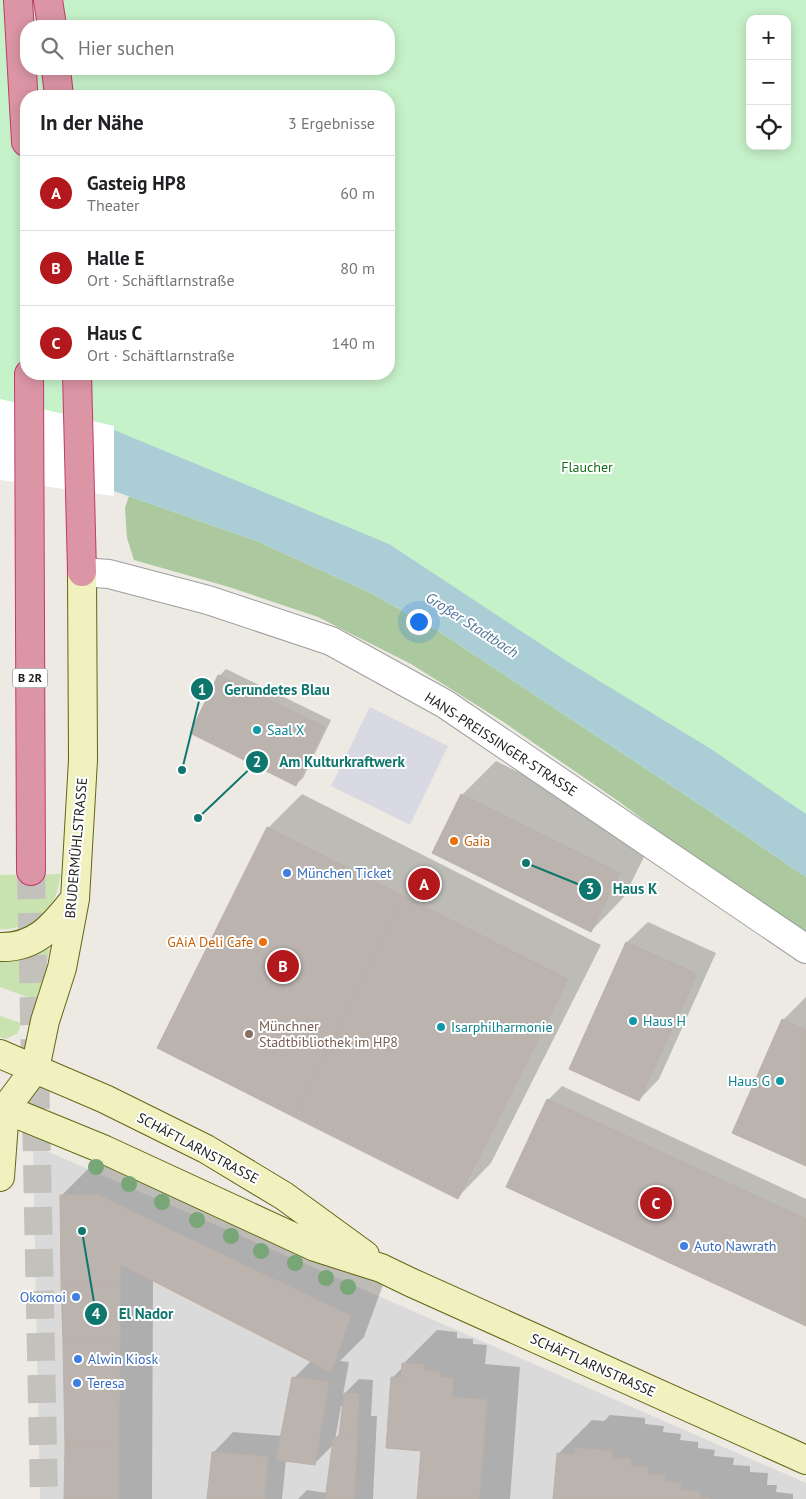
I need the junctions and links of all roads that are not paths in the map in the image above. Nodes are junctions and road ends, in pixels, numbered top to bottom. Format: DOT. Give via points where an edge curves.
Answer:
graph roads {
  1 [pos="18,0"];
  2 [pos="48,0"];
  3 [pos="51,20"];
  4 [pos="20,36"];
  5 [pos="22,75"];
  6 [pos="57,75"];
  7 [pos="23,90"];
  8 [pos="58,90"];
  9 [pos="29,380"];
  10 [pos="77,380"];
  11 [pos="82,572"];
  12 [pos="31,871"];
  13 [pos="75,899"];
  14 [pos="0,947"];
  15 [pos="806,949"];
  16 [pos="0,1054"];
  17 [pos="35,1069"];
  18 [pos="2,1105"];
  19 [pos="0,1177"];
  20 [pos="381,1268"];
  21 [pos="806,1460"];
  1 -- 4 [label="highway"];
  2 -- 3 [label="highway"];
  5 -- 7 [label="highway"];
  6 -- 8 [label="highway"];
  9 -- 12 [label="highway, B 2R"];
  10 -- 11 [label="highway"];
  11 -- 13 [label="street, BRUDERMÜHLSTRASSE" via="83,760"];
  11 -- 15 [label="street, HANS-PREISSINGER-STRASSE" via="109,574 208,600 331,641 446,704"];
  13 -- 14 [label="street" via="53,926 40,936 24,943"];
  13 -- 17 [label="street, BRUDERMÜHLSTRASSE" via="62,968 45,1020"];
  16 -- 17 [label="street, SCHÄFTLARNSTRASSE"];
  17 -- 18 [label="street, BRUDERMÜHLSTRASSE"];
  17 -- 20 [label="street, SCHÄFTLARNSTRASSE" via="206,1149 284,1196"];
  18 -- 19 [label="street"];
  18 -- 20 [label="street, SCHÄFTLARNSTRASSE" via="315,1247"];
  20 -- 21 [label="street, SCHÄFTLARNSTRASSE"];
}
